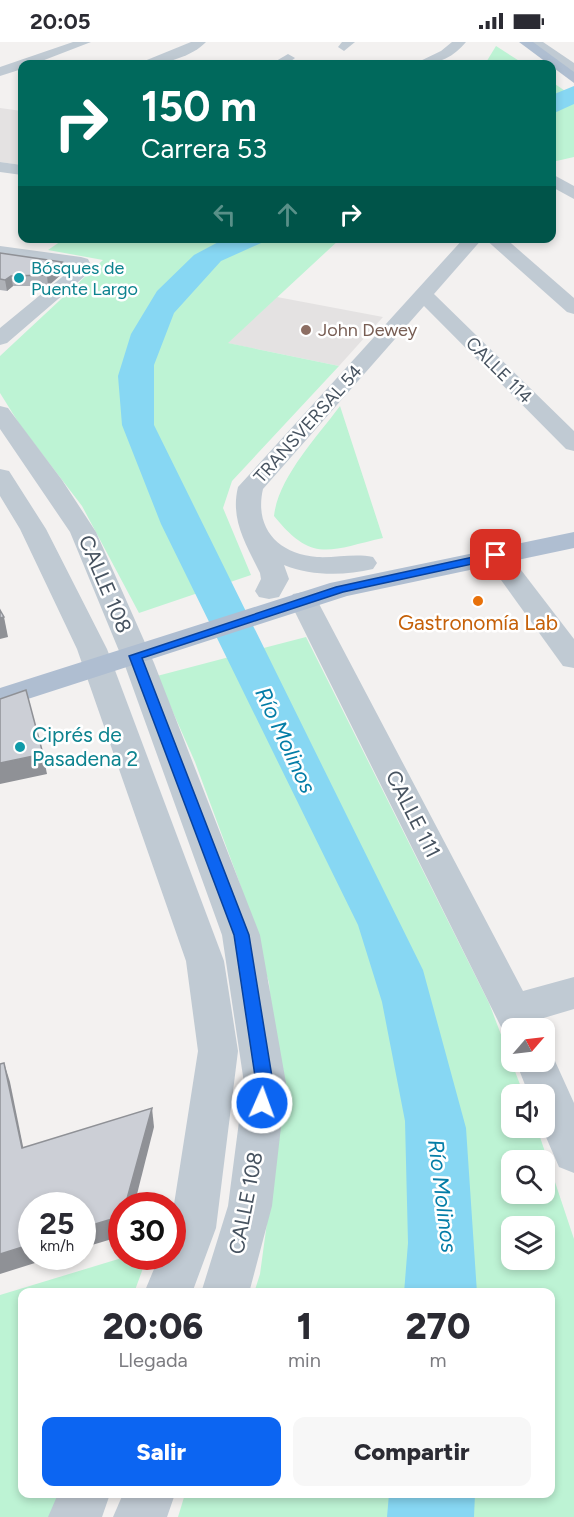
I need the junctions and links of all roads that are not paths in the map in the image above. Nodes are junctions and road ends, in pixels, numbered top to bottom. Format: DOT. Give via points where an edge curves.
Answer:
graph roads {
  1 [pos="85,42"];
  2 [pos="200,42"];
  3 [pos="459,42"];
  4 [pos="537,42"];
  5 [pos="519,45"];
  6 [pos="0,55"];
  7 [pos="26,60"];
  8 [pos="34,60"];
  9 [pos="156,60"];
  10 [pos="431,60"];
  11 [pos="532,60"];
  12 [pos="539,60"];
  13 [pos="18,66"];
  14 [pos="574,69"];
  15 [pos="0,72"];
  16 [pos="556,73"];
  17 [pos="556,77"];
  18 [pos="572,85"];
  19 [pos="0,167"];
  20 [pos="18,169"];
  21 [pos="556,182"];
  22 [pos="574,194"];
  23 [pos="470,243"];
  24 [pos="499,243"];
  25 [pos="0,252"];
  26 [pos="0,258"];
  27 [pos="79,266"];
  28 [pos="425,296"];
  29 [pos="574,308"];
  30 [pos="0,339"];
  31 [pos="0,413"];
  32 [pos="574,444"];
  33 [pos="0,476"];
  34 [pos="65,501"];
  35 [pos="12,515"];
  36 [pos="574,520"];
  37 [pos="258,538"];
  38 [pos="574,540"];
  39 [pos="496,555"];
  40 [pos="363,563"];
  41 [pos="265,599"];
  42 [pos="303,600"];
  43 [pos="132,647"];
  44 [pos="95,658"];
  45 [pos="574,659"];
  46 [pos="0,677"];
  47 [pos="0,699"];
  48 [pos="574,993"];
  49 [pos="517,1018"];
  50 [pos="522,1018"];
  51 [pos="540,1072"];
  52 [pos="574,1153"];
  53 [pos="170,1288"];
  54 [pos="226,1288"];
  55 [pos="82,1498"];
  56 [pos="147,1498"];
  57 [pos="75,1517"];
  58 [pos="140,1517"];
  1 -- 8 [label="street"];
  2 -- 9 [label="street"];
  3 -- 10 [label="street" via="446,54"];
  4 -- 14 [label="street"];
  5 -- 11 [label="main road"];
  5 -- 12 [label="main road"];
  6 -- 7 [label="street"];
  13 -- 15 [label="street"];
  16 -- 18 [label="main road"];
  17 -- 18 [label="main road"];
  19 -- 20 [label="street"];
  21 -- 22 [label="street"];
  23 -- 28 [label="street, TRANSVERSAL 54"];
  24 -- 29 [label="street"];
  25 -- 27 [label="street"];
  26 -- 27 [label="street"];
  27 -- 30 [label="street"];
  28 -- 32 [label="street, CALLE 114"];
  28 -- 37 [label="street, TRANSVERSAL 54" via="251,487 245,504 248,522"];
  31 -- 34 [label="street, CALLE 108"];
  33 -- 35 [label="street, CALLE 108"];
  34 -- 35 [label="street"];
  34 -- 43 [label="street, CALLE 108" via="83,531"];
  35 -- 44 [label="street, CALLE 108"];
  36 -- 40 [label="main road"];
  37 -- 40 [label="street, TRANSVERSAL 54" via="301,564"];
  37 -- 41 [label="street, TRANSVERSAL 54" via="275,579"];
  38 -- 39 [label="main road"];
  39 -- 42 [label="main road" via="378,579"];
  39 -- 45 [label="street"];
  40 -- 41 [label="main road"];
  41 -- 42 [label="main road"];
  41 -- 43 [label="main road"];
  42 -- 49 [label="street, CALLE 111"];
  43 -- 44 [label="main road"];
  43 -- 54 [label="street, CALLE 108" via="242,935 265,1083 250,1206"];
  44 -- 46 [label="main road"];
  44 -- 47 [label="main road"];
  44 -- 53 [label="street, CALLE 108" via="205,961 218,1051 193,1228"];
  48 -- 50 [label="street"];
  51 -- 52 [label="street"];
  55 -- 57 [label="street"];
  56 -- 58 [label="street"];
}
